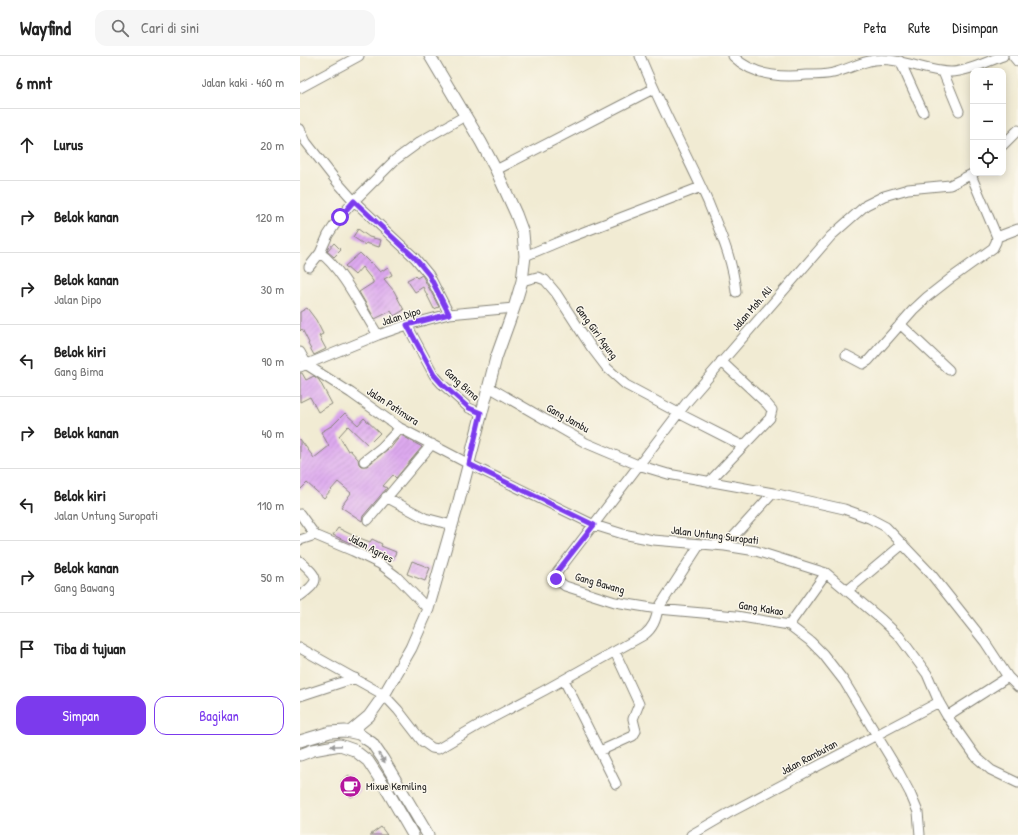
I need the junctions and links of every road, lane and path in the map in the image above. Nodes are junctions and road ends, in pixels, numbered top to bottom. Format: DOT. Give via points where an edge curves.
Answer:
graph roads {
  1 [pos="360,56"];
  2 [pos="430,56"];
  3 [pos="640,56"];
  4 [pos="733,56"];
  5 [pos="1003,56"];
  6 [pos="1013,56"];
  7 [pos="900,61"];
  8 [pos="1018,62"];
  9 [pos="942,72"];
  10 [pos="300,88"];
  11 [pos="653,89"];
  12 [pos="959,111"];
  13 [pos="923,112"];
  14 [pos="466,116"];
  15 [pos="300,129"];
  16 [pos="1018,130"];
  17 [pos="1006,142"];
  18 [pos="496,170"];
  19 [pos="970,175"];
  20 [pos="973,176"];
  21 [pos="701,186"];
  22 [pos="354,201"];
  23 [pos="1018,228"];
  24 [pos="997,237"];
  25 [pos="320,253"];
  26 [pos="525,256"];
  27 [pos="309,267"];
  28 [pos="522,281"];
  29 [pos="736,292"];
  30 [pos="514,308"];
  31 [pos="449,314"];
  32 [pos="900,324"];
  33 [pos="407,325"];
  34 [pos="378,335"];
  35 [pos="300,352"];
  36 [pos="846,355"];
  37 [pos="721,361"];
  38 [pos="303,366"];
  39 [pos="949,370"];
  40 [pos="489,387"];
  41 [pos="679,412"];
  42 [pos="481,413"];
  43 [pos="400,428"];
  44 [pos="432,444"];
  45 [pos="743,446"];
  46 [pos="364,461"];
  47 [pos="469,464"];
  48 [pos="638,465"];
  49 [pos="709,482"];
  50 [pos="773,493"];
  51 [pos="386,497"];
  52 [pos="300,514"];
  53 [pos="368,520"];
  54 [pos="452,525"];
  55 [pos="594,525"];
  56 [pos="315,535"];
  57 [pos="300,540"];
  58 [pos="700,544"];
  59 [pos="903,544"];
  60 [pos="725,546"];
  61 [pos="300,561"];
  62 [pos="826,573"];
  63 [pos="847,591"];
  64 [pos="300,596"];
  65 [pos="428,608"];
  66 [pos="658,609"];
  67 [pos="788,625"];
  68 [pos="303,651"];
  69 [pos="615,652"];
  70 [pos="1008,676"];
  71 [pos="355,678"];
  72 [pos="564,680"];
  73 [pos="1018,687"];
  74 [pos="384,695"];
  75 [pos="300,696"];
  76 [pos="939,702"];
  77 [pos="369,716"];
  78 [pos="947,716"];
  79 [pos="351,731"];
  80 [pos="877,735"];
  81 [pos="366,739"];
  82 [pos="300,741"];
  83 [pos="600,751"];
  84 [pos="300,755"];
  85 [pos="1018,783"];
  86 [pos="616,784"];
  87 [pos="413,835"];
  88 [pos="428,835"];
  89 [pos="691,835"];
  90 [pos="920,835"];
  1 -- 10 [label="street"];
  2 -- 14 [label="street"];
  3 -- 11 [label="street"];
  4 -- 7 [label="street" via="750,69 784,77 832,73 873,60"];
  5 -- 9 [label="street" via="967,69"];
  6 -- 8 [label="street"];
  7 -- 9 [label="street"];
  7 -- 13 [label="street"];
  9 -- 12 [label="street"];
  11 -- 18 [label="street"];
  11 -- 21 [label="street"];
  14 -- 18 [label="street"];
  14 -- 22 [label="street" via="421,141 395,160"];
  15 -- 22 [label="street" via="306,142"];
  16 -- 17 [label="street"];
  18 -- 26 [label="street" via="523,233"];
  19 -- 37 [label="street, Jalan Moh. Ali" via="950,185 908,190 884,196 866,205 831,236"];
  20 -- 24 [label="street"];
  21 -- 26 [label="street"];
  21 -- 29 [label="street" via="728,252"];
  22 -- 25 [label="street" via="328,235"];
  22 -- 31 [label="street" via="415,258 429,275"];
  23 -- 24 [label="street"];
  24 -- 32 [label="street" via="988,252 932,293"];
  25 -- 27 [label="street"];
  25 -- 34 [label="street" via="345,281"];
  26 -- 28 [label="street"];
  28 -- 30 [label="street"];
  28 -- 41 [label="street, Gang Giri Agung" via="537,277 545,280 607,368 626,384"];
  30 -- 31 [label="street, Jalan Dipo"];
  30 -- 40 [label="street" via="496,358"];
  31 -- 33 [label="street, Jalan Dipo"];
  32 -- 36 [label="street" via="863,364"];
  32 -- 39 [label="street"];
  33 -- 34 [label="street, Jalan Dipo"];
  33 -- 42 [label="street, Gang Bima" via="434,375 469,408"];
  34 -- 38 [label="street, Jalan Dipo"];
  35 -- 38 [label="street"];
  37 -- 41 [label="street, Jalan Moh. Ali"];
  37 -- 45 [label="street" via="772,410 770,418"];
  38 -- 43 [label="street, Jalan Patimura" via="351,393"];
  40 -- 42 [label="street"];
  40 -- 48 [label="street, Gang Jambu" via="586,443"];
  41 -- 45 [label="street, Gang Giri Agung"];
  41 -- 48 [label="street, Jalan Moh. Ali"];
  42 -- 47 [label="street"];
  43 -- 44 [label="street, Jalan Patimura"];
  43 -- 46 [label="street"];
  44 -- 47 [label="street, Jalan Patimura"];
  44 -- 51 [label="street"];
  45 -- 49 [label="street"];
  47 -- 54 [label="street"];
  47 -- 55 [label="street, Jalan Untung Suropati"];
  48 -- 49 [label="street, Gang Jambu"];
  48 -- 55 [label="street, Jalan Moh. Ali"];
  49 -- 50 [label="street, Gang Jambu"];
  50 -- 59 [label="street, Gang Jambu" via="844,509 869,518 886,527"];
  50 -- 60 [label="street"];
  51 -- 53 [label="street"];
  51 -- 54 [label="street" via="425,518"];
  52 -- 56 [label="street"];
  54 -- 65 [label="street"];
  55 -- 58 [label="street, Jalan Untung Suropati" via="653,540"];
  55 -- 66 [label="street, Gang Bawang" via="560,568 556,579 565,586 615,602"];
  56 -- 57 [label="street"];
  56 -- 65 [label="street, Jalan Agries" via="380,564"];
  58 -- 60 [label="street, Jalan Untung Suropati"];
  58 -- 66 [label="street"];
  59 -- 63 [label="street"];
  59 -- 70 [label="street, Gang Jambu" via="931,574 985,642"];
  60 -- 62 [label="street, Jalan Untung Suropati" via="756,551"];
  61 -- 64 [label="street" via="316,580 313,586"];
  62 -- 63 [label="street, Jalan Untung Suropati"];
  62 -- 67 [label="street"];
  63 -- 76 [label="street, Jalan Untung Suropati" via="898,636 927,674"];
  65 -- 74 [label="street" via="411,648"];
  66 -- 67 [label="street, Gang Kakao" via="736,616"];
  66 -- 69 [label="street" via="651,629"];
  67 -- 80 [label="street, Gang Kakao" via="823,654 844,681"];
  68 -- 71 [label="street"];
  69 -- 72 [label="street"];
  69 -- 83 [label="street" via="640,704 633,719 636,731 633,736"];
  70 -- 73 [label="street, Gang Jambu"];
  70 -- 78 [label="street"];
  71 -- 74 [label="street"];
  71 -- 75 [label="street"];
  72 -- 74 [label="street" via="438,749 422,741"];
  72 -- 83 [label="street"];
  74 -- 77 [label="street"];
  76 -- 78 [label="street, Jalan Untung Suropati"];
  76 -- 80 [label="street, Jalan Rambutan"];
  77 -- 79 [label="street"];
  77 -- 81 [label="street"];
  78 -- 85 [label="street, Jalan Untung Suropati" via="976,757 991,770"];
  79 -- 81 [label="street"];
  79 -- 82 [label="street" via="330,732"];
  80 -- 89 [label="street, Jalan Rambutan"];
  80 -- 90 [label="street, Gang Kakao" via="910,793 918,812"];
  81 -- 88 [label="street, one-way" via="383,759"];
  83 -- 86 [label="street"];
  87 -- 84 [label="street, one-way" via="368,761 354,750 340,745"];
}
